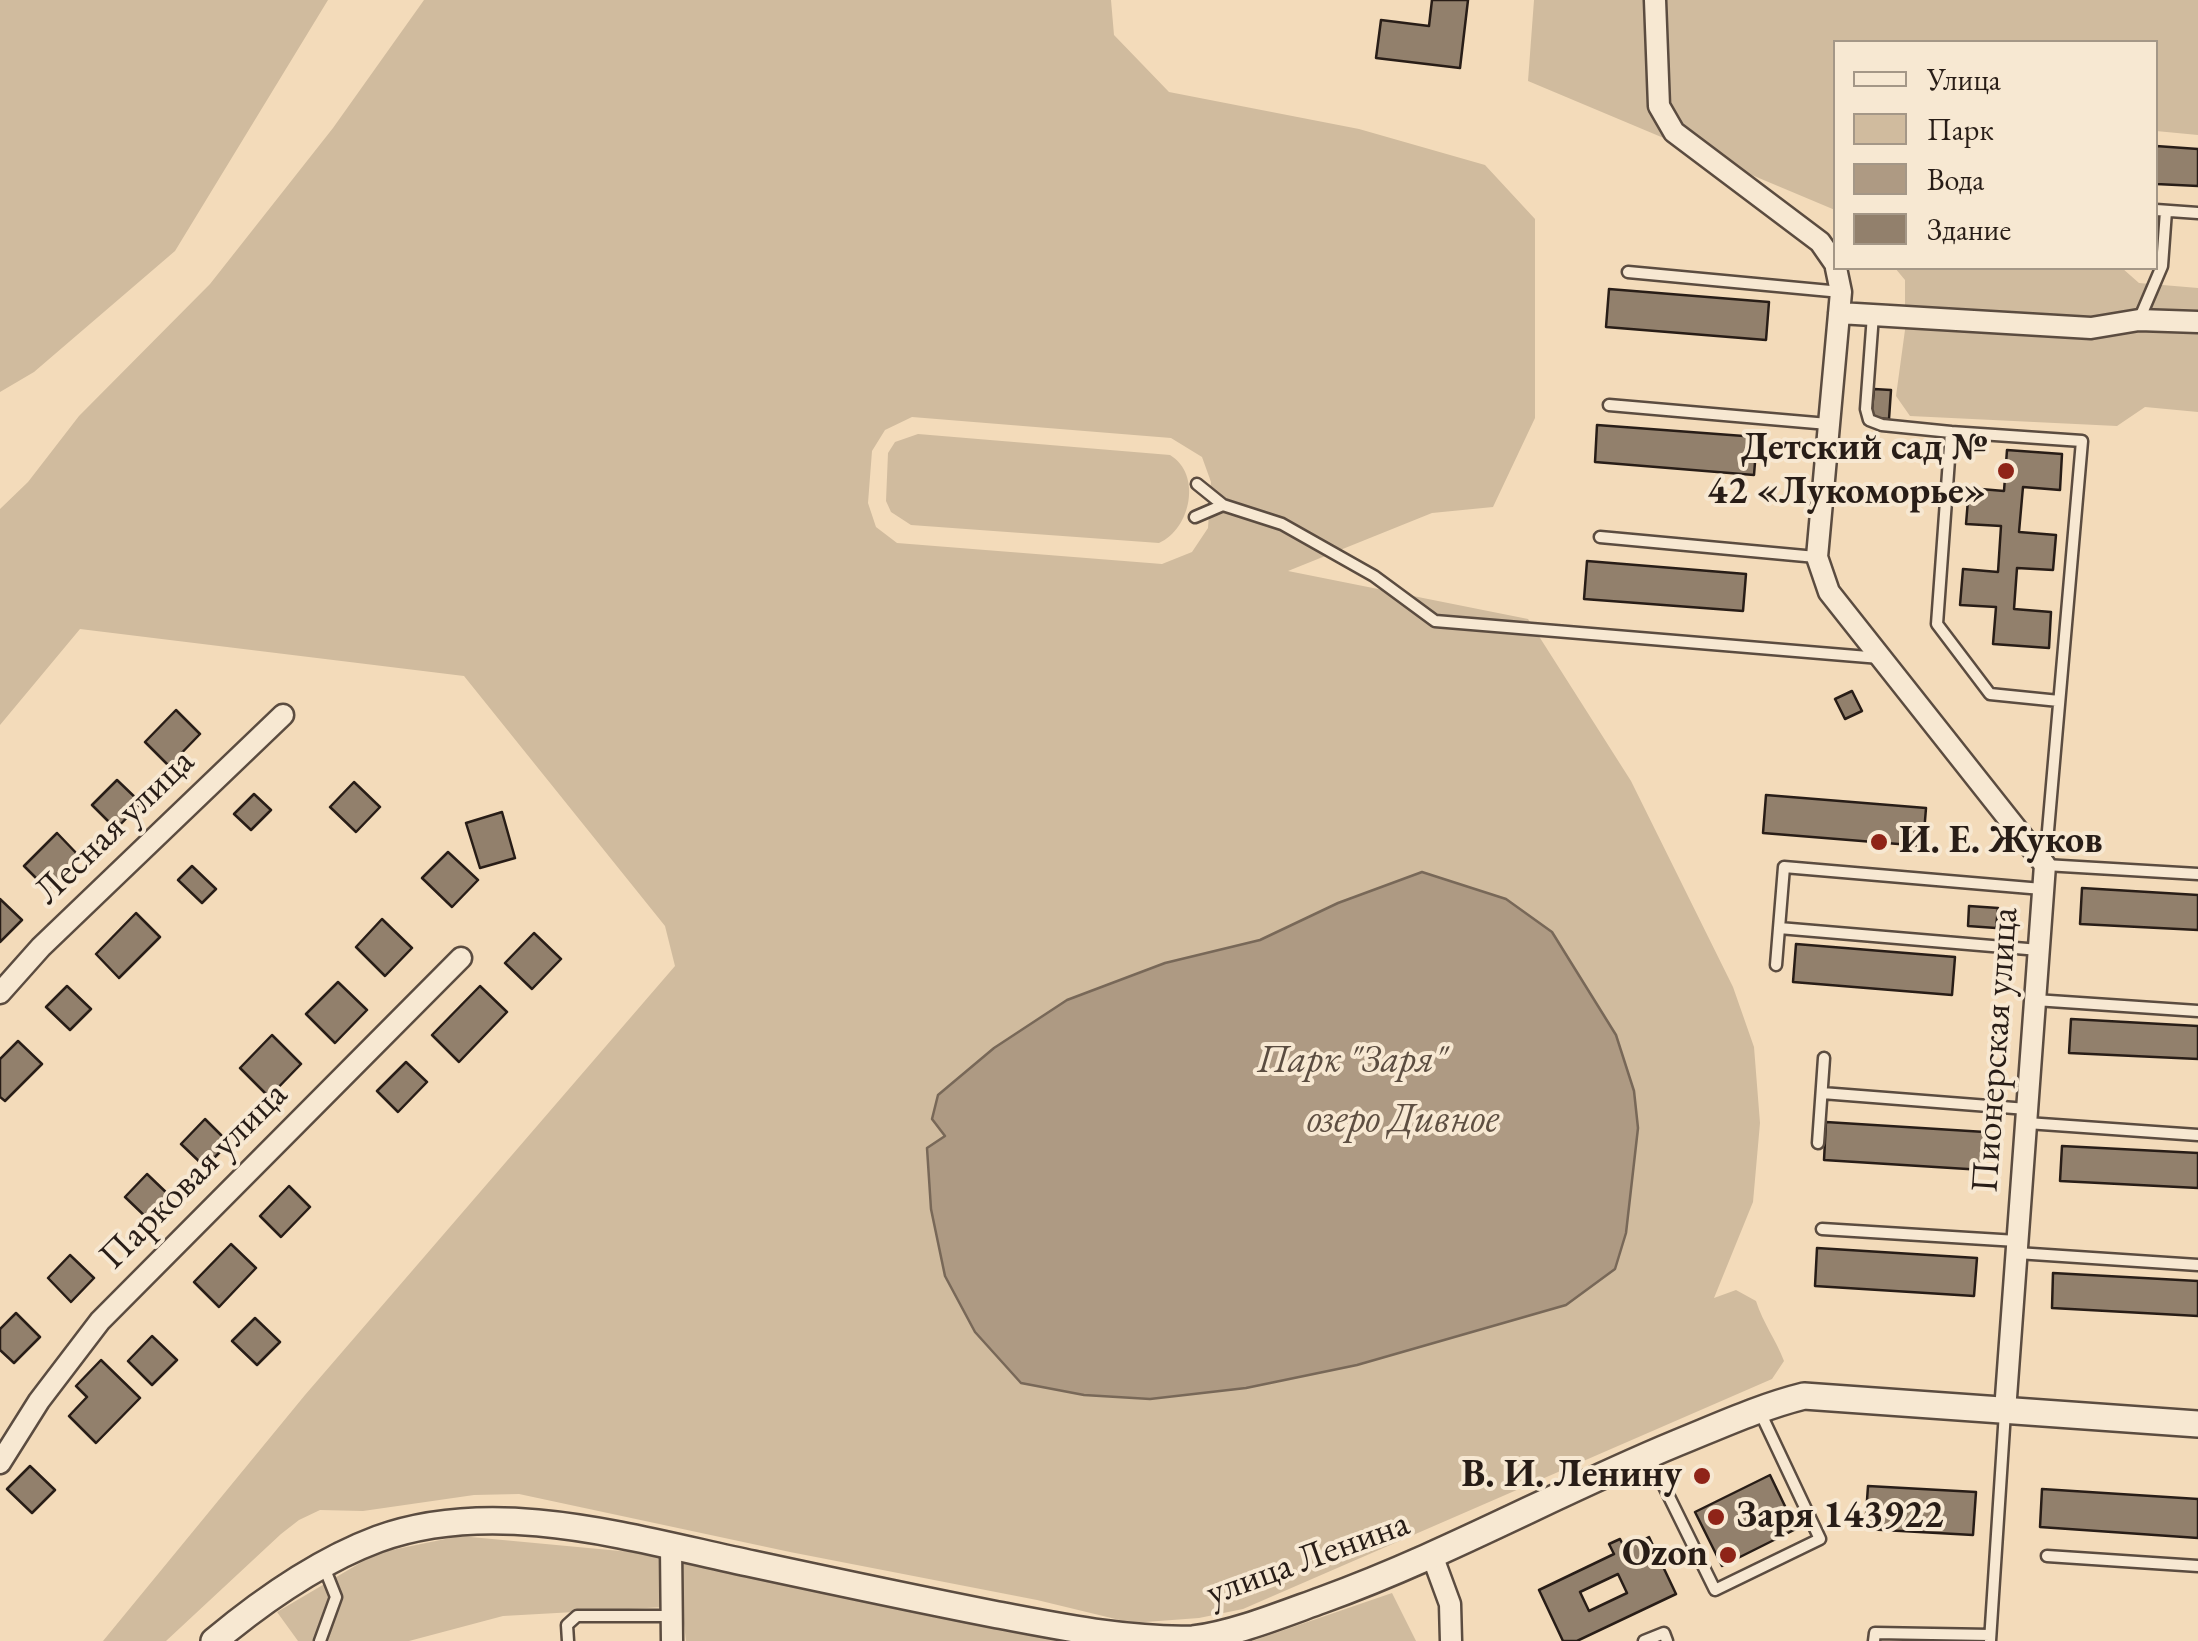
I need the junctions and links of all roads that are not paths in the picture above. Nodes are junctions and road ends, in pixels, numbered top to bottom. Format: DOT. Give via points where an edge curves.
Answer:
graph roads {
  1 [pos="1655,0"];
  2 [pos="2161,211"];
  3 [pos="2198,213"];
  4 [pos="1833,262"];
  5 [pos="1836,270"];
  6 [pos="1628,272"];
  7 [pos="1840,302"];
  8 [pos="1873,315"];
  9 [pos="2139,320"];
  10 [pos="2198,322"];
  11 [pos="1609,405"];
  12 [pos="1828,424"];
  13 [pos="1951,432"];
  14 [pos="1197,484"];
  15 [pos="1224,505"];
  16 [pos="1195,517"];
  17 [pos="1600,537"];
  18 [pos="1817,557"];
  19 [pos="1881,658"];
  20 [pos="2059,700"];
  21 [pos="283,715"];
  22 [pos="2045,865"];
  23 [pos="2198,874"];
  24 [pos="2043,889"];
  25 [pos="1779,928"];
  26 [pos="2039,950"];
  27 [pos="462,958"];
  28 [pos="1776,965"];
  29 [pos="0,994"];
  30 [pos="2035,1000"];
  31 [pos="2198,1011"];
  32 [pos="1824,1058"];
  33 [pos="1822,1093"];
  34 [pos="2027,1116"];
  35 [pos="2198,1134"];
  36 [pos="1818,1143"];
  37 [pos="1822,1229"];
  38 [pos="2017,1247"];
  39 [pos="2198,1265"];
  40 [pos="1759,1410"];
  41 [pos="2005,1410"];
  42 [pos="2198,1424"];
  43 [pos="1648,1455"];
  44 [pos="0,1462"];
  45 [pos="671,1547"];
  46 [pos="1432,1556"];
  47 [pos="2047,1556"];
  48 [pos="323,1565"];
  49 [pos="2198,1566"];
  50 [pos="672,1616"];
  51 [pos="1990,1638"];
  52 [pos="1195,1640"];
  53 [pos="214,1641"];
  54 [pos="320,1641"];
  55 [pos="568,1641"];
  56 [pos="672,1641"];
  57 [pos="1451,1641"];
  58 [pos="1644,1641"];
  59 [pos="1668,1641"];
  60 [pos="1874,1641"];
  1 -- 4 [label="street" via="1659,106 1674,132 1820,242"];
  2 -- 3 [label="lane"];
  2 -- 9 [label="lane" via="2162,266"];
  5 -- 7 [label="street, Пионерская улица"];
  6 -- 7 [label="lane"];
  7 -- 8 [label="street"];
  7 -- 12 [label="street, Пионерская улица"];
  8 -- 9 [label="street" via="2091,328"];
  8 -- 13 [label="lane" via="1869,420"];
  9 -- 10 [label="street"];
  11 -- 12 [label="lane"];
  12 -- 18 [label="street, Пионерская улица"];
  13 -- 20 [label="lane" via="1937,624 1990,694"];
  13 -- 20 [label="lane" via="2082,441"];
  14 -- 15 [label="lane"];
  15 -- 16 [label="lane"];
  15 -- 19 [label="lane" via="1282,524 1374,576 1435,621"];
  17 -- 18 [label="lane"];
  18 -- 19 [label="street, Пионерская улица" via="1829,592"];
  19 -- 22 [label="street, Пионерская улица"];
  20 -- 22 [label="lane"];
  21 -- 29 [label="street, Лесная улица" via="40,947"];
  22 -- 23 [label="lane"];
  22 -- 24 [label="street, Пионерская улица"];
  24 -- 25 [label="lane" via="1784,868"];
  24 -- 26 [label="street, Пионерская улица"];
  25 -- 26 [label="lane"];
  25 -- 28 [label="lane"];
  26 -- 30 [label="street, Пионерская улица"];
  27 -- 44 [label="street, Парковая улица" via="100,1321"];
  30 -- 31 [label="lane"];
  30 -- 34 [label="street, Пионерская улица"];
  32 -- 33 [label="lane"];
  33 -- 34 [label="lane"];
  33 -- 36 [label="lane"];
  34 -- 35 [label="lane"];
  34 -- 38 [label="street, Пионерская улица"];
  37 -- 38 [label="lane"];
  38 -- 39 [label="lane"];
  38 -- 41 [label="street, Пионерская улица"];
  40 -- 41 [label="street, улица Ленина" via="1804,1396"];
  40 -- 43 [label="street, улица Ленина"];
  40 -- 43 [label="lane" via="1820,1539 1715,1590"];
  41 -- 42 [label="street, улица Ленина"];
  41 -- 51 [label="lane"];
  43 -- 46 [label="street, улица Ленина"];
  45 -- 48 [label="street, улица Ленина" via="569,1527 447,1523 380,1538"];
  45 -- 50 [label="street"];
  45 -- 52 [label="street, улица Ленина" via="1053,1626 1139,1640"];
  46 -- 52 [label="street, улица Ленина"];
  46 -- 57 [label="street" via="1450,1604"];
  47 -- 49 [label="lane"];
  48 -- 53 [label="street, улица Ленина"];
  48 -- 54 [label="lane" via="336,1597"];
  50 -- 55 [label="lane" via="577,1616 568,1624"];
  50 -- 56 [label="street"];
  51 -- 60 [label="lane" via="1875,1633"];
  58 -- 59 [label="lane" via="1664,1633"];
}
